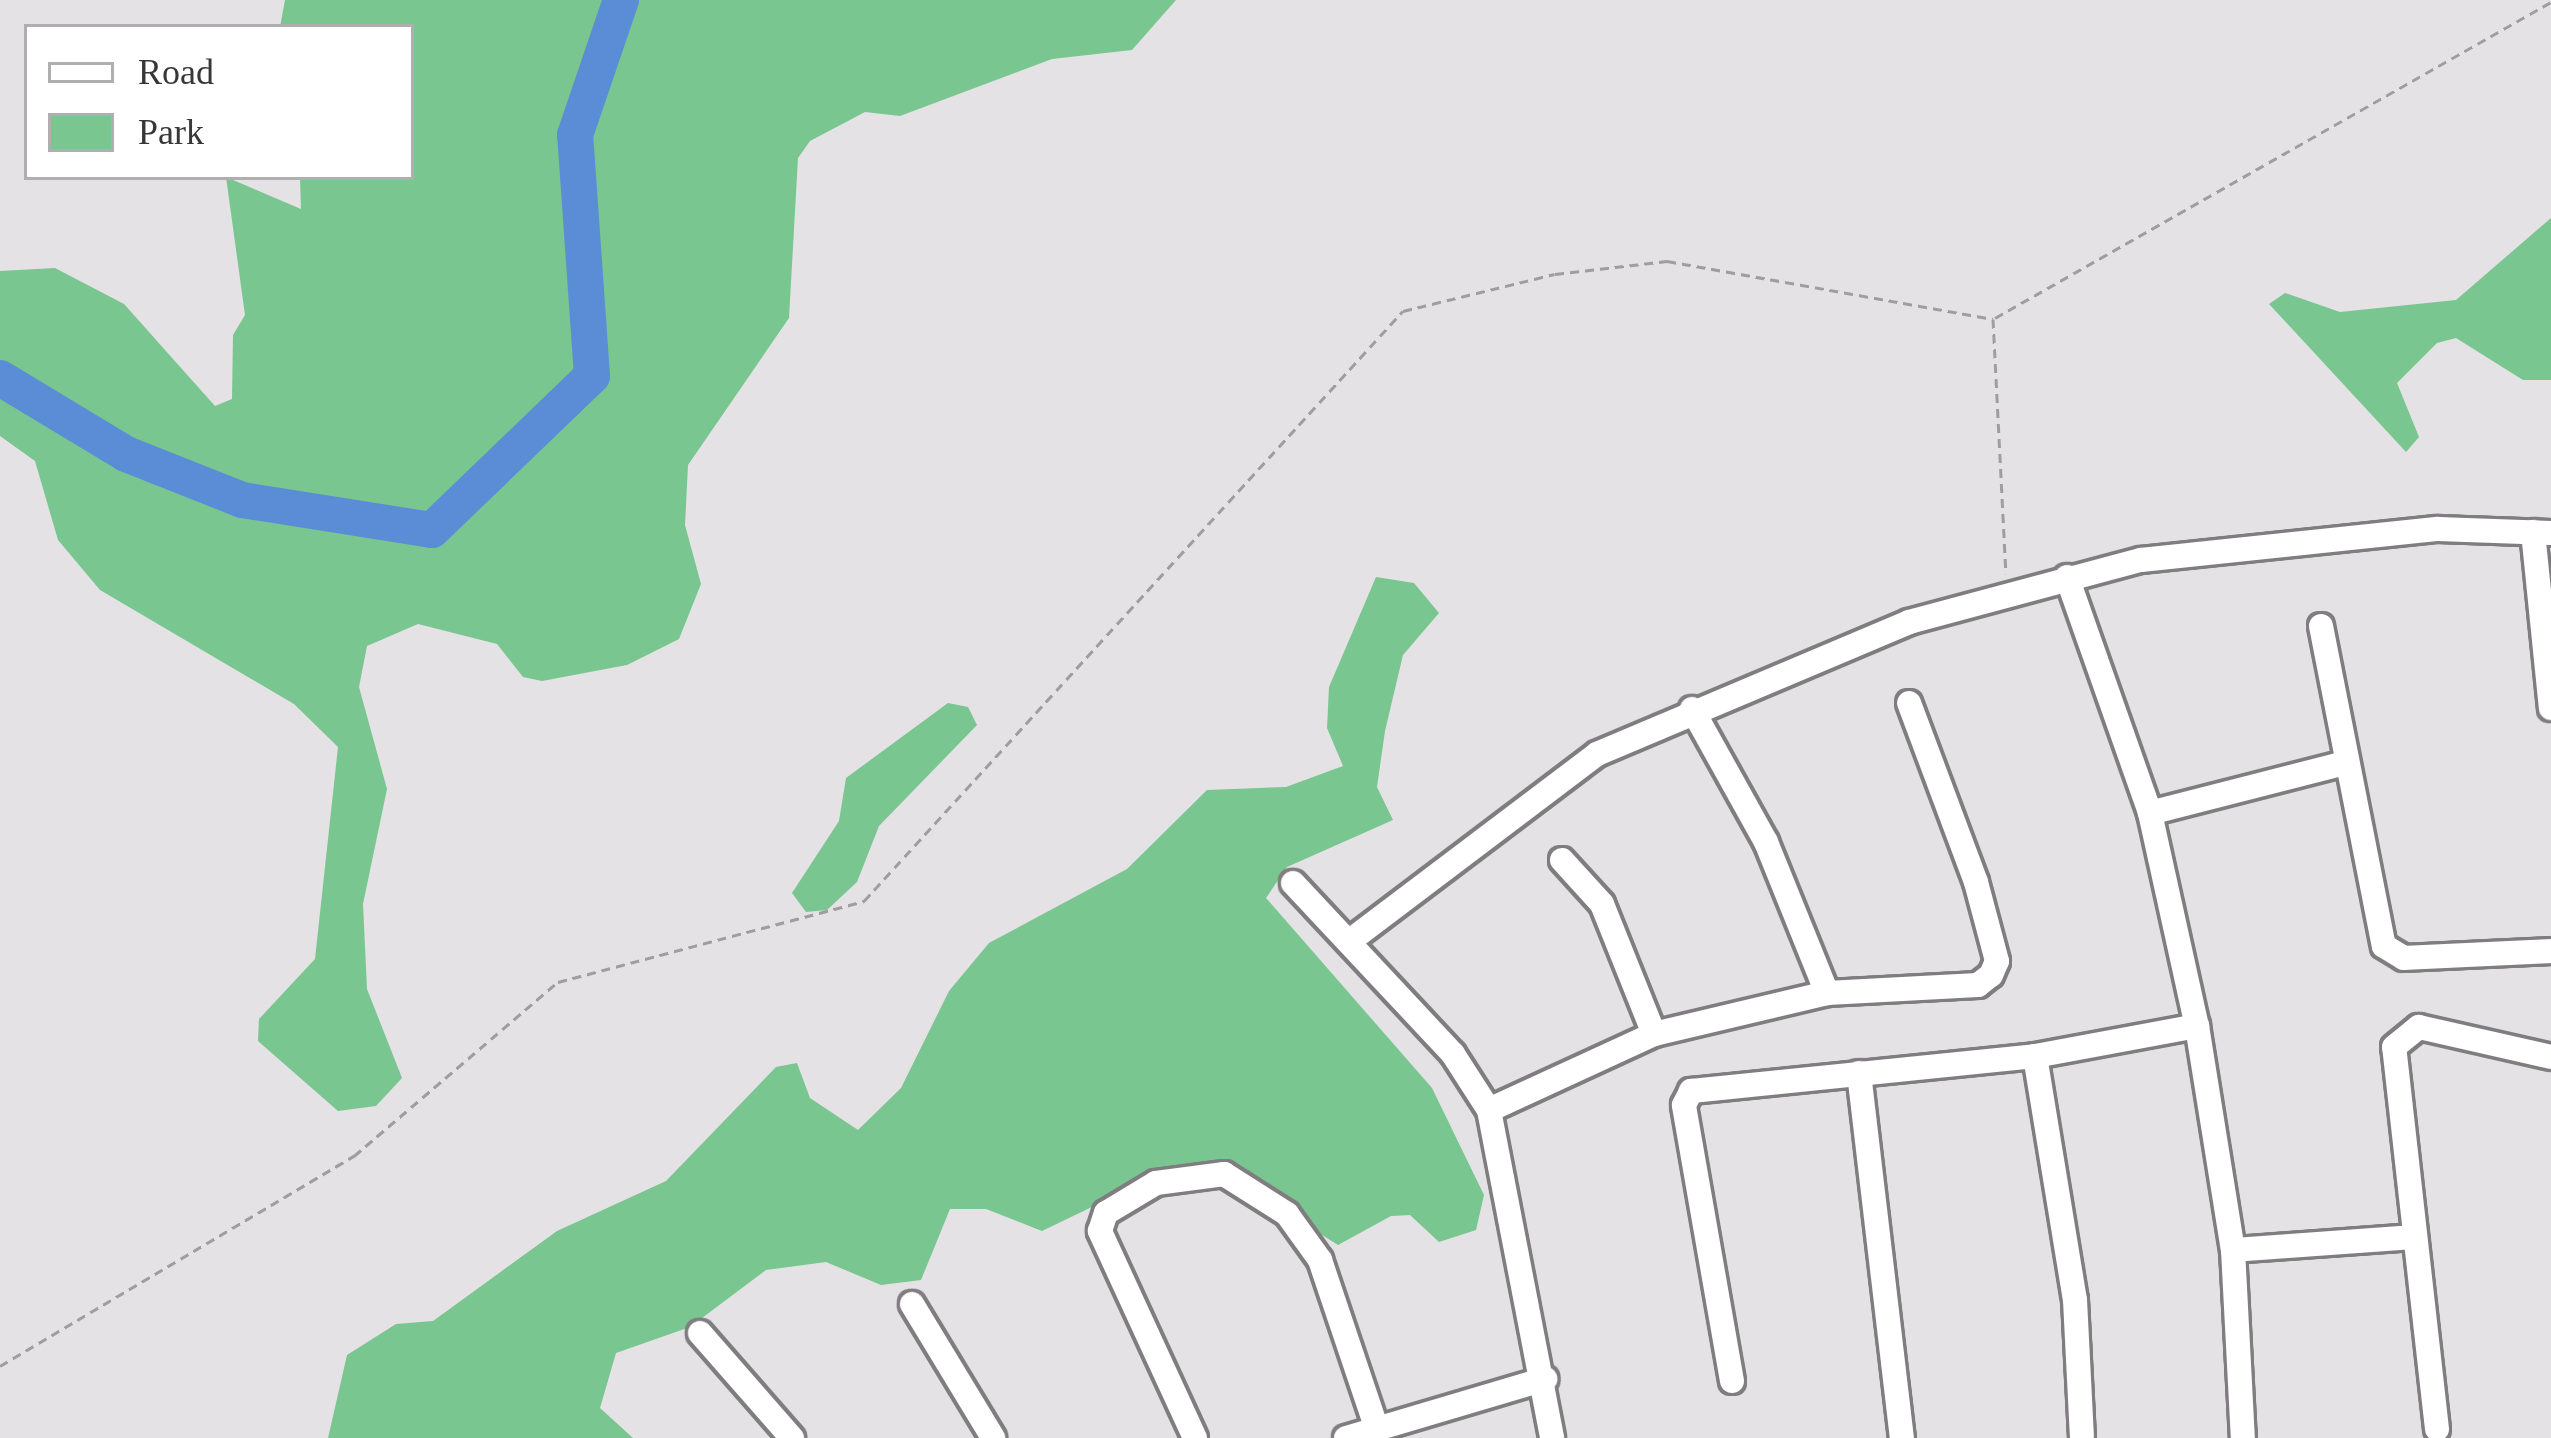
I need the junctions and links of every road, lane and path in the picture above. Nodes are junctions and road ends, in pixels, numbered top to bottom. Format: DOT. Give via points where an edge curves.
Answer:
graph roads {
  1 [pos="2551,2"];
  2 [pos="1993,319"];
  3 [pos="2542,532"];
  4 [pos="2066,577"];
  5 [pos="2007,594"];
  6 [pos="2321,626"];
  7 [pos="1909,703"];
  8 [pos="2551,708"];
  9 [pos="1691,709"];
  10 [pos="2345,763"];
  11 [pos="2150,813"];
  12 [pos="1562,860"];
  13 [pos="1293,883"];
  14 [pos="1351,940"];
  15 [pos="2551,951"];
  16 [pos="1827,993"];
  17 [pos="2197,1026"];
  18 [pos="1654,1034"];
  19 [pos="2035,1056"];
  20 [pos="2551,1057"];
  21 [pos="1858,1073"];
  22 [pos="1489,1110"];
  23 [pos="2413,1237"];
  24 [pos="2233,1250"];
  25 [pos="912,1304"];
  26 [pos="700,1334"];
  27 [pos="0,1366"];
  28 [pos="1545,1379"];
  29 [pos="1732,1381"];
  30 [pos="1377,1429"];
  31 [pos="2437,1429"];
  32 [pos="2082,1436"];
  33 [pos="792,1438"];
  34 [pos="993,1438"];
  35 [pos="1195,1438"];
  36 [pos="1346,1438"];
  37 [pos="1552,1438"];
  38 [pos="1902,1438"];
  39 [pos="2243,1438"];
  1 -- 2 [label="path"];
  2 -- 5 [label="path"];
  2 -- 27 [label="path" via="1667,261 1555,274 1402,311 864,901 558,982 354,1156"];
  3 -- 4 [label="street" via="2438,529"];
  3 -- 8 [label="street"];
  4 -- 5 [label="street"];
  4 -- 11 [label="street"];
  5 -- 9 [label="street"];
  6 -- 10 [label="street"];
  7 -- 16 [label="street" via="1997,961 1978,985"];
  9 -- 14 [label="street" via="1598,754"];
  9 -- 16 [label="street" via="1766,842"];
  10 -- 11 [label="street"];
  10 -- 15 [label="street" via="2392,955"];
  11 -- 17 [label="street"];
  12 -- 18 [label="street" via="1602,904"];
  13 -- 14 [label="street"];
  14 -- 22 [label="street"];
  16 -- 18 [label="street"];
  17 -- 19 [label="street"];
  17 -- 24 [label="street"];
  18 -- 22 [label="street"];
  19 -- 21 [label="street"];
  19 -- 32 [label="street" via="2075,1300"];
  20 -- 23 [label="street" via="2404,1030 2394,1048"];
  21 -- 29 [label="street" via="1702,1083 1684,1106"];
  21 -- 38 [label="street"];
  22 -- 28 [label="street"];
  23 -- 24 [label="street"];
  23 -- 31 [label="street"];
  24 -- 39 [label="street"];
  25 -- 34 [label="street"];
  26 -- 33 [label="street"];
  28 -- 30 [label="street"];
  28 -- 37 [label="street"];
  30 -- 35 [label="street" via="1320,1260 1287,1214 1224,1174 1156,1184 1106,1213 1100,1231"];
  30 -- 36 [label="street"];
}
